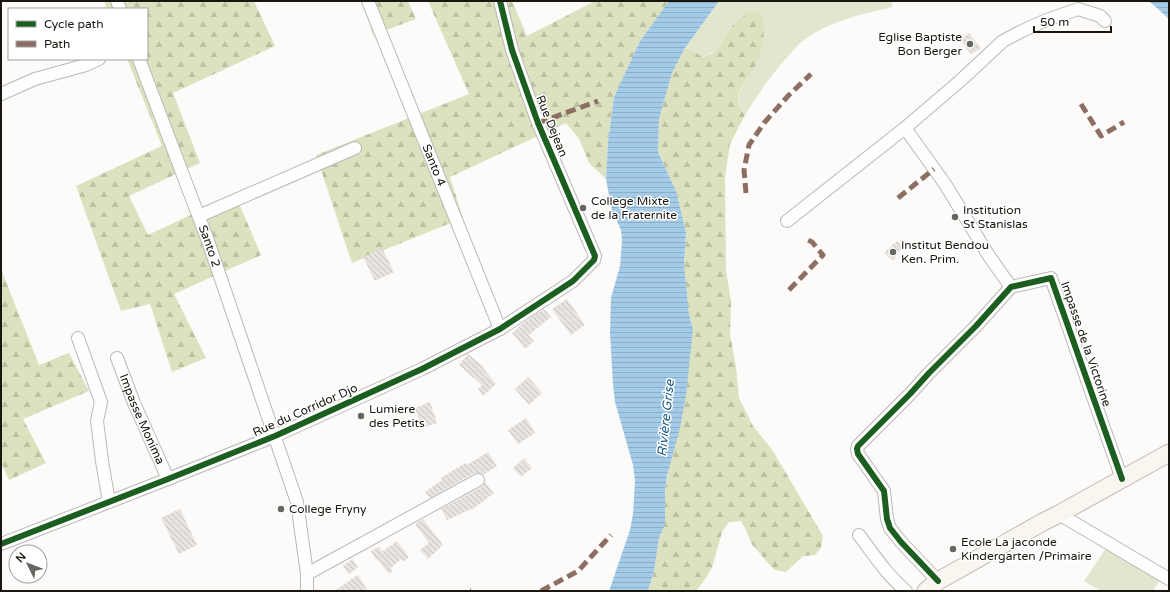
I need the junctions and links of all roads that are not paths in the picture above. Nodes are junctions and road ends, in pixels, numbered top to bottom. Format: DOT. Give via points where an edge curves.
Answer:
graph roads {
  1 [pos="368,1"];
  2 [pos="500,1"];
  3 [pos="1104,22"];
  4 [pos="96,60"];
  5 [pos="139,60"];
  6 [pos="1,94"];
  7 [pos="905,128"];
  8 [pos="355,148"];
  9 [pos="199,216"];
  10 [pos="787,221"];
  11 [pos="595,256"];
  12 [pos="1011,287"];
  13 [pos="500,329"];
  14 [pos="78,338"];
  15 [pos="117,358"];
  16 [pos="274,436"];
  17 [pos="1169,453"];
  18 [pos="1122,479"];
  19 [pos="168,480"];
  20 [pos="478,480"];
  21 [pos="108,502"];
  22 [pos="1059,514"];
  23 [pos="859,535"];
  24 [pos="1,544"];
  25 [pos="307,574"];
  26 [pos="1169,579"];
  27 [pos="932,586"];
  28 [pos="307,591"];
  29 [pos="906,591"];
  1 -- 13 [label="street, Santo 4"];
  2 -- 11 [label="street, Rue Dejean" via="512,50 538,123"];
  3 -- 7 [label="street" via="1100,16 1078,9 1020,32 1003,42"];
  4 -- 6 [label="street" via="35,79"];
  5 -- 9 [label="street, Santo 2"];
  7 -- 10 [label="street"];
  7 -- 12 [label="street" via="945,184"];
  8 -- 9 [label="street"];
  9 -- 16 [label="street, Santo 2"];
  11 -- 13 [label="street, Rue du Corridor Djo" via="573,280"];
  12 -- 18 [label="street, Impasse de la Victorine" via="1051,278"];
  12 -- 27 [label="street" via="858,446 857,452 884,491 890,528"];
  13 -- 16 [label="street, Rue du Corridor Djo"];
  14 -- 21 [label="street" via="101,402 97,421"];
  15 -- 19 [label="street, Impasse Monima"];
  16 -- 19 [label="street, Rue du Corridor Djo"];
  16 -- 25 [label="street, Santo 2" via="297,502"];
  17 -- 18 [label="street"];
  18 -- 22 [label="street"];
  19 -- 21 [label="street, Rue du Corridor Djo"];
  20 -- 25 [label="street"];
  21 -- 24 [label="street, Rue du Corridor Djo"];
  22 -- 26 [label="street"];
  22 -- 27 [label="street"];
  23 -- 29 [label="street" via="882,567"];
  25 -- 28 [label="street, Santo 2"];
}
